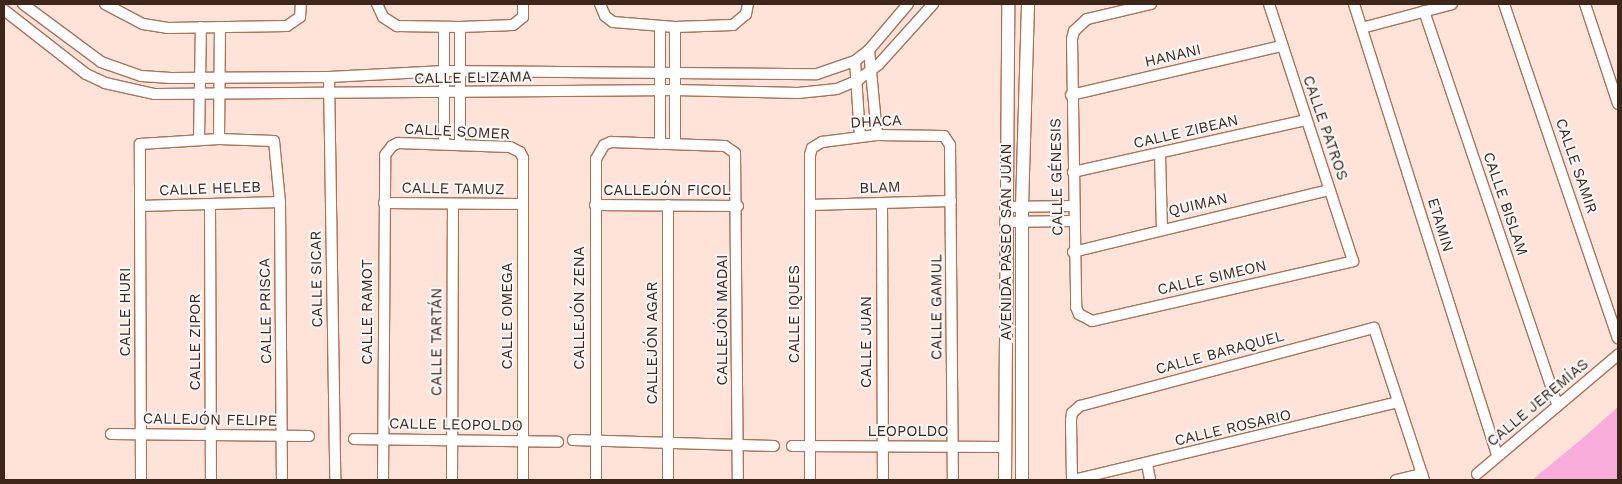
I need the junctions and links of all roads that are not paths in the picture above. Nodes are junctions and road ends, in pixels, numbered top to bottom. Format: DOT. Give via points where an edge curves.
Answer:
graph roads {
  1 [pos="23,4"];
  2 [pos="105,4"];
  3 [pos="301,4"];
  4 [pos="600,4"];
  5 [pos="908,4"];
  6 [pos="933,4"];
  7 [pos="1008,4"];
  8 [pos="1028,4"];
  9 [pos="1151,4"];
  10 [pos="1269,4"];
  11 [pos="1354,4"];
  12 [pos="1452,4"];
  13 [pos="1504,4"];
  14 [pos="1585,4"];
  15 [pos="748,5"];
  16 [pos="378,6"];
  17 [pos="524,7"];
  18 [pos="4,10"];
  19 [pos="1424,11"];
  20 [pos="660,26"];
  21 [pos="201,27"];
  22 [pos="444,27"];
  23 [pos="460,27"];
  24 [pos="676,27"];
  25 [pos="220,28"];
  26 [pos="1362,28"];
  27 [pos="1282,46"];
  28 [pos="869,50"];
  29 [pos="855,61"];
  30 [pos="445,71"];
  31 [pos="871,71"];
  32 [pos="460,72"];
  33 [pos="660,72"];
  34 [pos="675,72"];
  35 [pos="220,77"];
  36 [pos="329,77"];
  37 [pos="200,78"];
  38 [pos="858,80"];
  39 [pos="675,90"];
  40 [pos="660,91"];
  41 [pos="444,93"];
  42 [pos="460,93"];
  43 [pos="329,94"];
  44 [pos="200,95"];
  45 [pos="219,95"];
  46 [pos="1071,95"];
  47 [pos="1618,104"];
  48 [pos="1306,120"];
  49 [pos="877,135"];
  50 [pos="860,136"];
  51 [pos="944,136"];
  52 [pos="219,138"];
  53 [pos="199,139"];
  54 [pos="444,144"];
  55 [pos="460,144"];
  56 [pos="660,144"];
  57 [pos="676,144"];
  58 [pos="392,146"];
  59 [pos="812,148"];
  60 [pos="520,152"];
  61 [pos="1160,154"];
  62 [pos="1073,172"];
  63 [pos="1330,190"];
  64 [pos="951,201"];
  65 [pos="280,202"];
  66 [pos="384,203"];
  67 [pos="882,203"];
  68 [pos="210,204"];
  69 [pos="453,204"];
  70 [pos="522,204"];
  71 [pos="595,205"];
  72 [pos="668,205"];
  73 [pos="810,205"];
  74 [pos="140,206"];
  75 [pos="738,206"];
  76 [pos="1072,206"];
  77 [pos="1005,207"];
  78 [pos="1022,207"];
  79 [pos="1072,221"];
  80 [pos="1005,222"];
  81 [pos="1022,223"];
  82 [pos="1162,229"];
  83 [pos="1073,252"];
  84 [pos="1353,261"];
  85 [pos="1078,314"];
  86 [pos="1618,338"];
  87 [pos="1618,355"];
  88 [pos="1398,402"];
  89 [pos="1558,406"];
  90 [pos="111,434"];
  91 [pos="141,435"];
  92 [pos="211,436"];
  93 [pos="283,436"];
  94 [pos="309,436"];
  95 [pos="354,439"];
  96 [pos="382,439"];
  97 [pos="452,440"];
  98 [pos="573,440"];
  99 [pos="523,441"];
  100 [pos="595,441"];
  101 [pos="558,442"];
  102 [pos="668,443"];
  103 [pos="738,445"];
  104 [pos="774,446"];
  105 [pos="792,446"];
  106 [pos="810,446"];
  107 [pos="953,447"];
  108 [pos="1006,447"];
  109 [pos="883,448"];
  110 [pos="1497,456"];
  111 [pos="1147,464"];
  112 [pos="1477,474"];
  113 [pos="1423,477"];
  114 [pos="141,480"];
  115 [pos="211,480"];
  116 [pos="282,480"];
  117 [pos="335,480"];
  118 [pos="383,480"];
  119 [pos="452,480"];
  120 [pos="523,480"];
  121 [pos="596,480"];
  122 [pos="668,480"];
  123 [pos="738,480"];
  124 [pos="810,480"];
  125 [pos="883,480"];
  126 [pos="953,480"];
  127 [pos="1005,480"];
  128 [pos="1022,480"];
  129 [pos="1073,480"];
  130 [pos="1150,480"];
  131 [pos="1396,480"];
  1 -- 37 [label="street, CALLE ELIZAMA" via="101,62 142,76"];
  2 -- 21 [label="street" via="143,24"];
  3 -- 25 [label="street" via="300,16 287,26"];
  4 -- 20 [label="street" via="605,16 613,22"];
  5 -- 28 [label="street, CALLE ELIZAMA"];
  6 -- 31 [label="street, CALLE ELIZAMA"];
  7 -- 77 [label="street, AVENIDA PASEO SAN JUAN"];
  8 -- 78 [label="street, AVENIDA PASEO SAN JUAN"];
  9 -- 46 [label="street, CALLE GÉNESIS" via="1087,19 1079,24 1072,39"];
  10 -- 27 [label="street, CALLE PATROS"];
  11 -- 26 [label="street, ETAMIN"];
  12 -- 19 [label="street"];
  13 -- 86 [label="street, CALLE SAMIR"];
  14 -- 47 [label="street"];
  15 -- 24 [label="street" via="746,14 733,25"];
  16 -- 22 [label="street" via="383,17 397,26"];
  17 -- 23 [label="street" via="523,17 513,25"];
  18 -- 44 [label="street, CALLE ELIZAMA" via="67,62 105,83 154,94"];
  19 -- 26 [label="street"];
  19 -- 89 [label="street, CALLE BISLAM"];
  20 -- 24 [label="street"];
  20 -- 33 [label="street"];
  21 -- 25 [label="street"];
  21 -- 37 [label="street"];
  22 -- 23 [label="street"];
  22 -- 30 [label="street"];
  23 -- 32 [label="street"];
  24 -- 34 [label="street"];
  25 -- 35 [label="street"];
  26 -- 110 [label="street, ETAMIN"];
  27 -- 46 [label="street, HANANI"];
  27 -- 48 [label="street, CALLE PATROS"];
  28 -- 29 [label="street, CALLE ELIZAMA"];
  28 -- 31 [label="street"];
  29 -- 34 [label="street, CALLE ELIZAMA" via="817,74"];
  29 -- 38 [label="street"];
  30 -- 32 [label="street, CALLE ELIZAMA"];
  30 -- 36 [label="street, CALLE ELIZAMA"];
  30 -- 41 [label="street"];
  31 -- 38 [label="street, CALLE ELIZAMA"];
  31 -- 49 [label="street"];
  32 -- 33 [label="street, CALLE ELIZAMA"];
  32 -- 42 [label="street"];
  33 -- 34 [label="street, CALLE ELIZAMA"];
  33 -- 40 [label="street"];
  34 -- 39 [label="street"];
  35 -- 36 [label="street, CALLE ELIZAMA"];
  35 -- 37 [label="street, CALLE ELIZAMA"];
  35 -- 45 [label="street"];
  36 -- 43 [label="street, CALLE SICAR"];
  37 -- 44 [label="street"];
  38 -- 39 [label="street, CALLE ELIZAMA" via="820,93"];
  38 -- 50 [label="street"];
  39 -- 40 [label="street, CALLE ELIZAMA"];
  39 -- 57 [label="street"];
  40 -- 42 [label="street, CALLE ELIZAMA"];
  40 -- 56 [label="street"];
  41 -- 42 [label="street, CALLE ELIZAMA"];
  41 -- 43 [label="street, CALLE ELIZAMA"];
  41 -- 54 [label="street"];
  42 -- 55 [label="street"];
  43 -- 45 [label="street, CALLE ELIZAMA"];
  43 -- 117 [label="street, CALLE SICAR"];
  44 -- 45 [label="street, CALLE ELIZAMA"];
  44 -- 53 [label="street"];
  45 -- 52 [label="street"];
  46 -- 62 [label="street, CALLE GÉNESIS"];
  48 -- 61 [label="street, CALLE ZIBEAN"];
  48 -- 63 [label="street, CALLE PATROS"];
  49 -- 50 [label="street, DHACA"];
  49 -- 51 [label="street, DHACA"];
  50 -- 59 [label="street, DHACA" via="822,142"];
  51 -- 64 [label="street, CALLE GAMUL" via="950,145"];
  52 -- 53 [label="street"];
  52 -- 65 [label="street, CALLE PRISCA" via="274,142"];
  53 -- 74 [label="street, CALLE HURI" via="140,144"];
  54 -- 55 [label="street, CALLE SOMER"];
  54 -- 58 [label="street, CALLE SOMER"];
  55 -- 60 [label="street, CALLE SOMER" via="510,147"];
  56 -- 57 [label="street"];
  56 -- 71 [label="street, CALLEJÓN ZENA" via="611,142 599,151"];
  57 -- 75 [label="street, CALLEJÓN MADAI" via="725,146 736,153"];
  58 -- 66 [label="street, CALLE RAMOT" via="386,155"];
  59 -- 73 [label="street, CALLE IQUES"];
  60 -- 70 [label="street, CALLE OMEGA" via="523,158"];
  61 -- 62 [label="street, CALLE ZIBEAN"];
  61 -- 82 [label="street"];
  62 -- 76 [label="street, CALLE GÉNESIS"];
  63 -- 82 [label="street, QUIMAN"];
  63 -- 84 [label="street, CALLE PATROS"];
  64 -- 67 [label="street, BLAM"];
  64 -- 107 [label="street, CALLE GAMUL"];
  65 -- 68 [label="street, CALLE HELEB"];
  65 -- 93 [label="street, CALLE PRISCA"];
  66 -- 69 [label="street, CALLE TAMUZ"];
  66 -- 96 [label="street, CALLE RAMOT"];
  67 -- 73 [label="street, BLAM"];
  67 -- 109 [label="street, CALLE JUAN"];
  68 -- 74 [label="street, CALLE HELEB"];
  68 -- 92 [label="street, CALLE ZIPOR"];
  69 -- 70 [label="street, CALLE TAMUZ"];
  69 -- 97 [label="street, CALLE TARTÁN"];
  70 -- 99 [label="street, CALLE OMEGA"];
  71 -- 72 [label="street, CALLEJÓN FICOL"];
  71 -- 100 [label="street, CALLEJÓN ZENA"];
  72 -- 75 [label="street, CALLEJÓN FICOL"];
  72 -- 102 [label="street, CALLEJÓN AGAR"];
  73 -- 106 [label="street, CALLE IQUES"];
  74 -- 91 [label="street, CALLE HURI"];
  75 -- 103 [label="street, CALLEJÓN MADAI"];
  76 -- 78 [label="street"];
  76 -- 79 [label="street, CALLE GÉNESIS"];
  77 -- 78 [label="street"];
  77 -- 80 [label="street, AVENIDA PASEO SAN JUAN"];
  78 -- 81 [label="street, AVENIDA PASEO SAN JUAN"];
  79 -- 81 [label="street"];
  79 -- 83 [label="street, CALLE GÉNESIS"];
  80 -- 81 [label="street"];
  80 -- 108 [label="street, AVENIDA PASEO SAN JUAN"];
  81 -- 128 [label="street, AVENIDA PASEO SAN JUAN"];
  82 -- 83 [label="street, QUIMAN"];
  83 -- 85 [label="street, CALLE GÉNESIS"];
  84 -- 85 [label="street, CALLE SIMEON" via="1092,321"];
  87 -- 89 [label="street, CALLE JEREMÍAS"];
  88 -- 111 [label="street, CALLE ROSARIO"];
  88 -- 113 [label="street"];
  88 -- 129 [label="street, CALLE BARAQUEL" via="1374,328 1075,409 1071,420"];
  89 -- 110 [label="street, CALLE JEREMÍAS"];
  90 -- 91 [label="street, CALLEJÓN FELIPE"];
  91 -- 92 [label="street, CALLEJÓN FELIPE"];
  91 -- 114 [label="street, CALLE HURI"];
  92 -- 93 [label="street, CALLEJÓN FELIPE"];
  92 -- 115 [label="street, CALLE ZIPOR"];
  93 -- 94 [label="street, CALLEJÓN FELIPE"];
  93 -- 116 [label="street, CALLE PRISCA"];
  95 -- 96 [label="street, CALLE LEOPOLDO"];
  96 -- 97 [label="street, CALLE LEOPOLDO"];
  96 -- 118 [label="street, CALLE RAMOT"];
  97 -- 99 [label="street, CALLE LEOPOLDO"];
  97 -- 119 [label="street, CALLE TARTÁN"];
  98 -- 100 [label="street"];
  99 -- 101 [label="street, CALLE LEOPOLDO"];
  99 -- 120 [label="street, CALLE OMEGA"];
  100 -- 102 [label="street"];
  100 -- 121 [label="street, CALLEJÓN ZENA"];
  102 -- 103 [label="street"];
  102 -- 122 [label="street, CALLEJÓN AGAR"];
  103 -- 104 [label="street"];
  103 -- 123 [label="street, CALLEJÓN MADAI"];
  105 -- 106 [label="street"];
  106 -- 109 [label="street, LEOPOLDO"];
  106 -- 124 [label="street, CALLE IQUES"];
  107 -- 108 [label="street, LEOPOLDO"];
  107 -- 109 [label="street, LEOPOLDO"];
  107 -- 126 [label="street, CALLE GAMUL"];
  108 -- 127 [label="street, AVENIDA PASEO SAN JUAN"];
  109 -- 125 [label="street, CALLE JUAN"];
  110 -- 112 [label="street, CALLE JEREMÍAS"];
  111 -- 129 [label="street, CALLE ROSARIO"];
  111 -- 130 [label="street"];
  113 -- 131 [label="street"];
}
